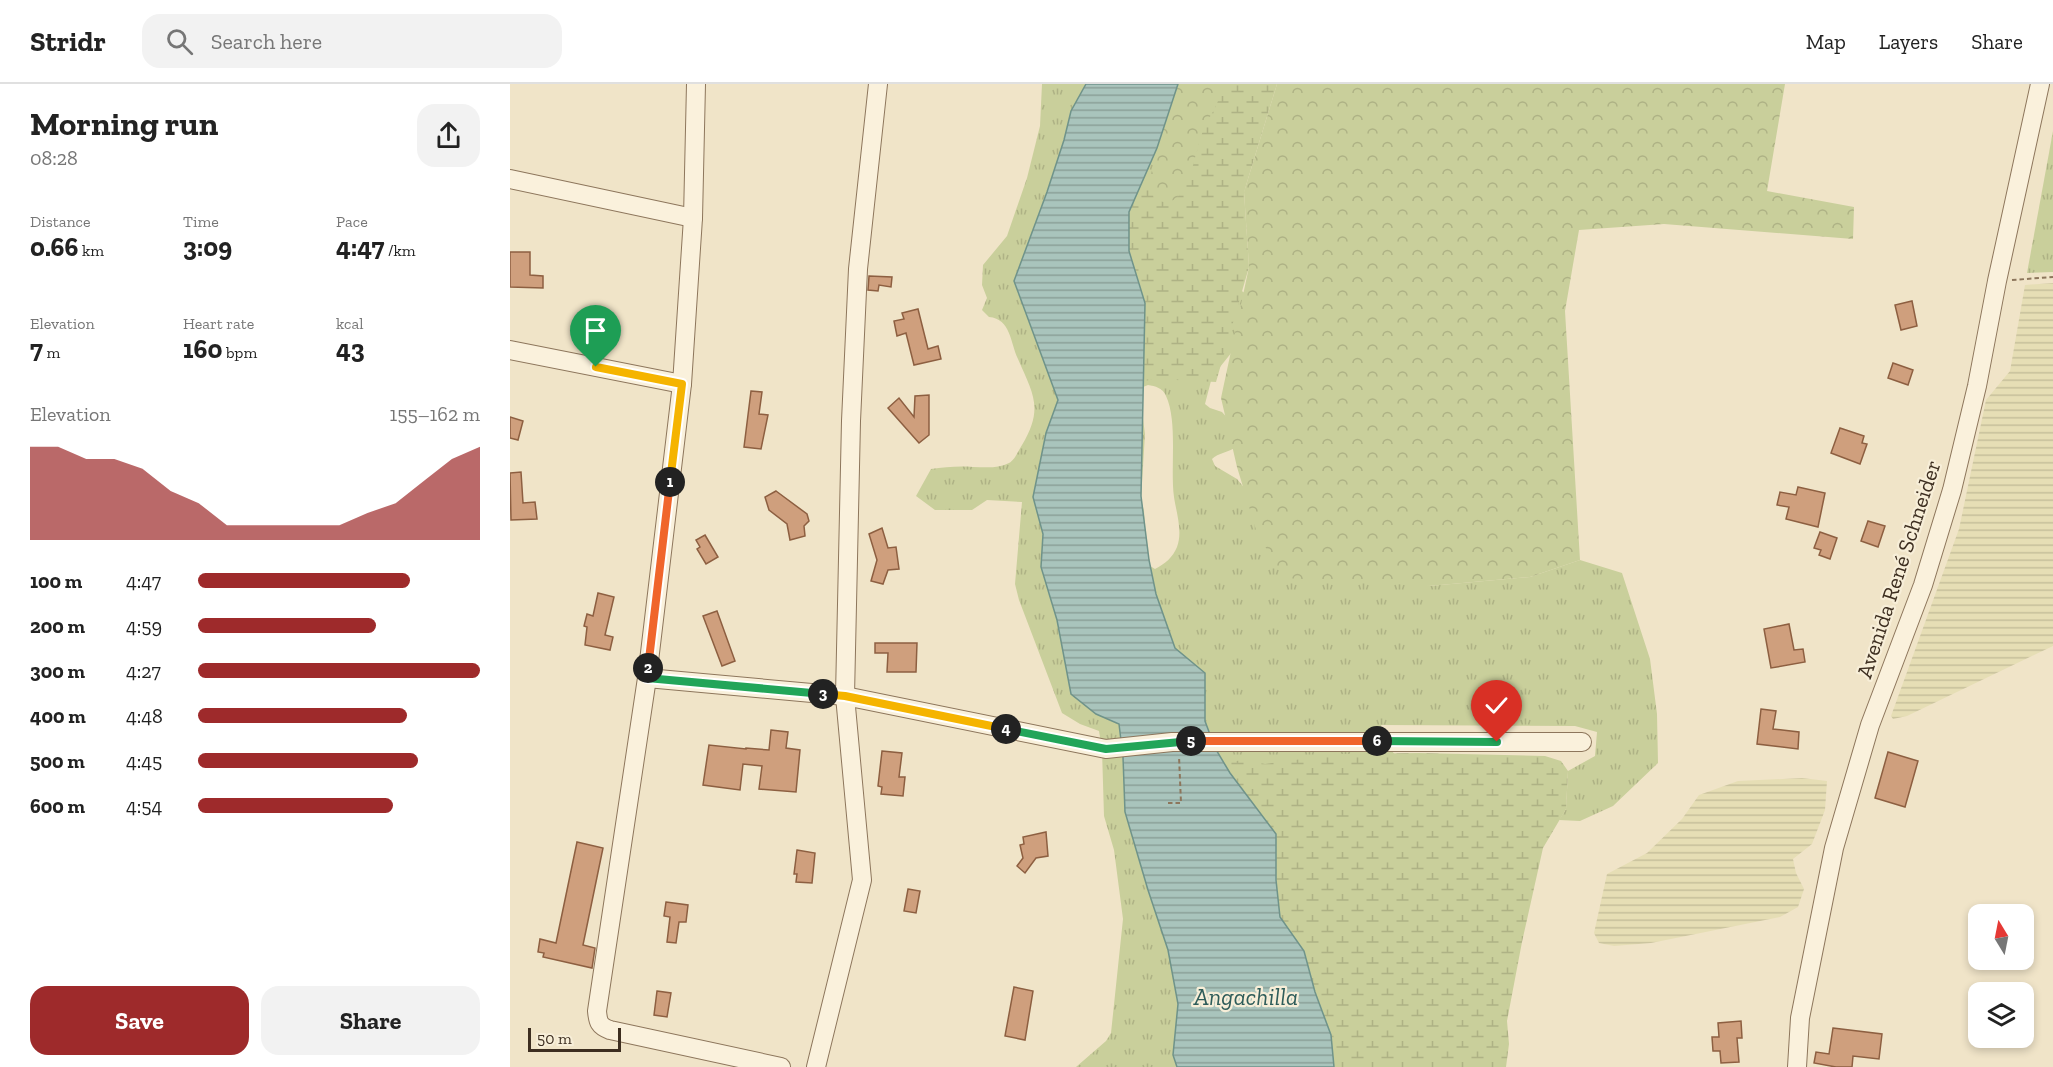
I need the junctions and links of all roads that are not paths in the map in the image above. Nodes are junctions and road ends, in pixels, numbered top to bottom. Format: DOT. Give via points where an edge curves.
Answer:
graph roads {
  1 [pos="696,84"];
  2 [pos="878,84"];
  3 [pos="2040,84"];
  4 [pos="510,179"];
  5 [pos="693,218"];
  6 [pos="510,350"];
  7 [pos="682,384"];
  8 [pos="647,678"];
  9 [pos="845,696"];
  10 [pos="1582,742"];
  11 [pos="781,1067"];
  12 [pos="816,1067"];
  13 [pos="1797,1067"];
  1 -- 5 [label="street"];
  2 -- 9 [label="street" via="858,269"];
  3 -- 13 [label="street, Avenida René Schneider" via="1952,490 1923,585 1870,725 1834,848 1803,1000"];
  4 -- 5 [label="street"];
  5 -- 7 [label="street"];
  6 -- 7 [label="street"];
  7 -- 8 [label="street"];
  8 -- 9 [label="street"];
  8 -- 11 [label="street" via="598,1022 610,1030"];
  9 -- 10 [label="street" via="1106,749 1179,741"];
  9 -- 12 [label="street" via="862,880"];
}
